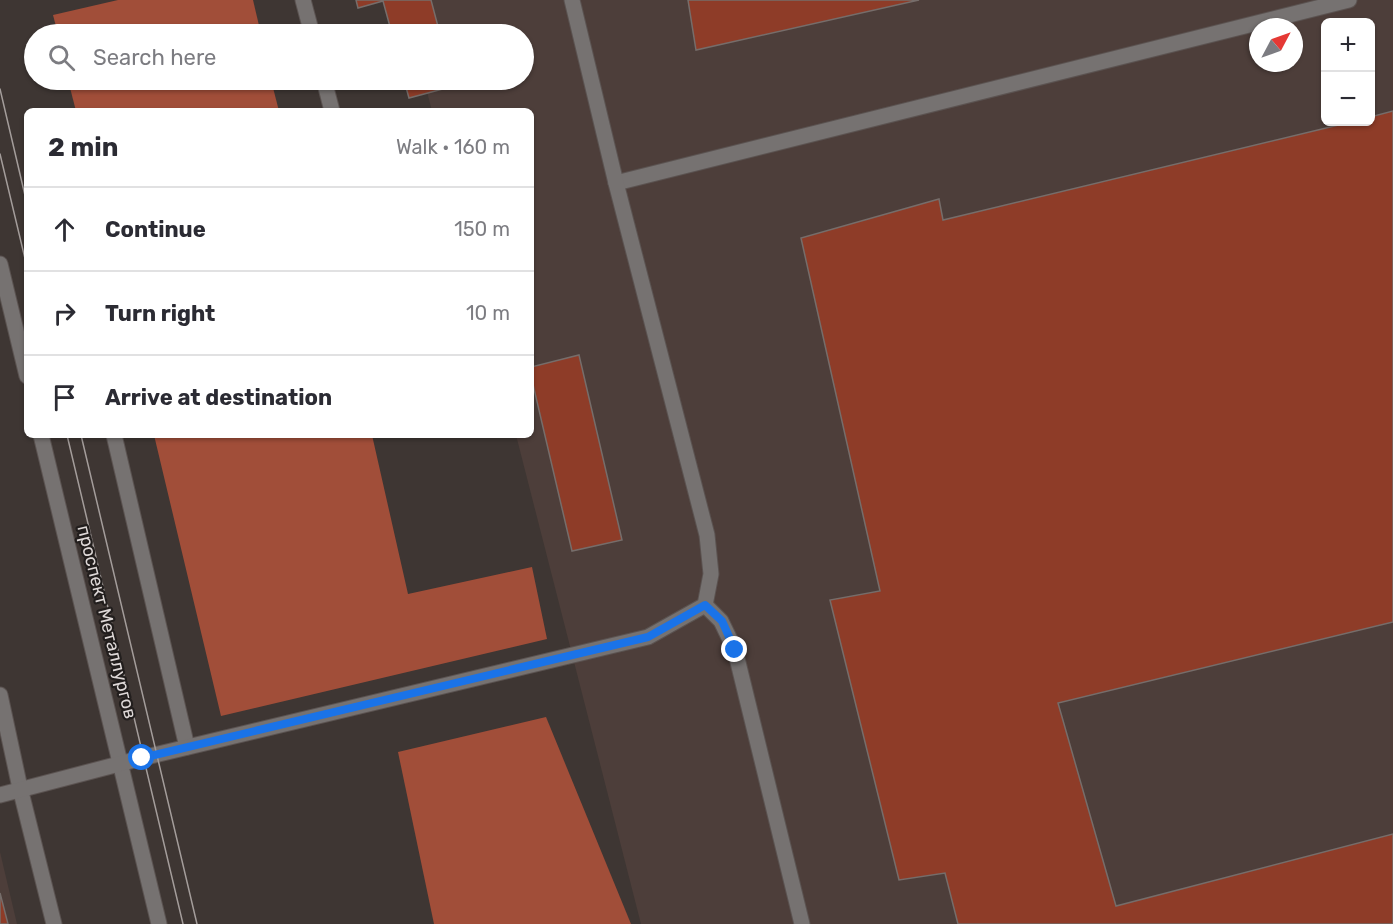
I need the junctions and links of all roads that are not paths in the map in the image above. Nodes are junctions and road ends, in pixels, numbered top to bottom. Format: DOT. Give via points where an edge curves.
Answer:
graph roads {
  1 [pos="303,0"];
  2 [pos="572,0"];
  3 [pos="1349,0"];
  4 [pos="309,24"];
  5 [pos="327,90"];
  6 [pos="331,108"];
  7 [pos="616,183"];
  8 [pos="0,264"];
  9 [pos="24,364"];
  10 [pos="42,438"];
  11 [pos="115,438"];
  12 [pos="705,605"];
  13 [pos="0,694"];
  14 [pos="187,747"];
  15 [pos="120,763"];
  16 [pos="20,788"];
  17 [pos="0,795"];
  18 [pos="54,924"];
  19 [pos="159,924"];
  20 [pos="802,924"];
  1 -- 4 [label="street"];
  2 -- 7 [label="street"];
  3 -- 7 [label="street"];
  5 -- 6 [label="street"];
  7 -- 12 [label="street" via="707,535 711,574"];
  8 -- 9 [label="street"];
  10 -- 15 [label="street, проспект Металлургов"];
  11 -- 14 [label="street"];
  12 -- 14 [label="street" via="648,637"];
  12 -- 20 [label="street" via="722,621 735,650"];
  13 -- 16 [label="street"];
  14 -- 15 [label="street"];
  15 -- 16 [label="street"];
  15 -- 19 [label="street, проспект Металлургов"];
  16 -- 17 [label="street"];
  16 -- 18 [label="street"];
}
